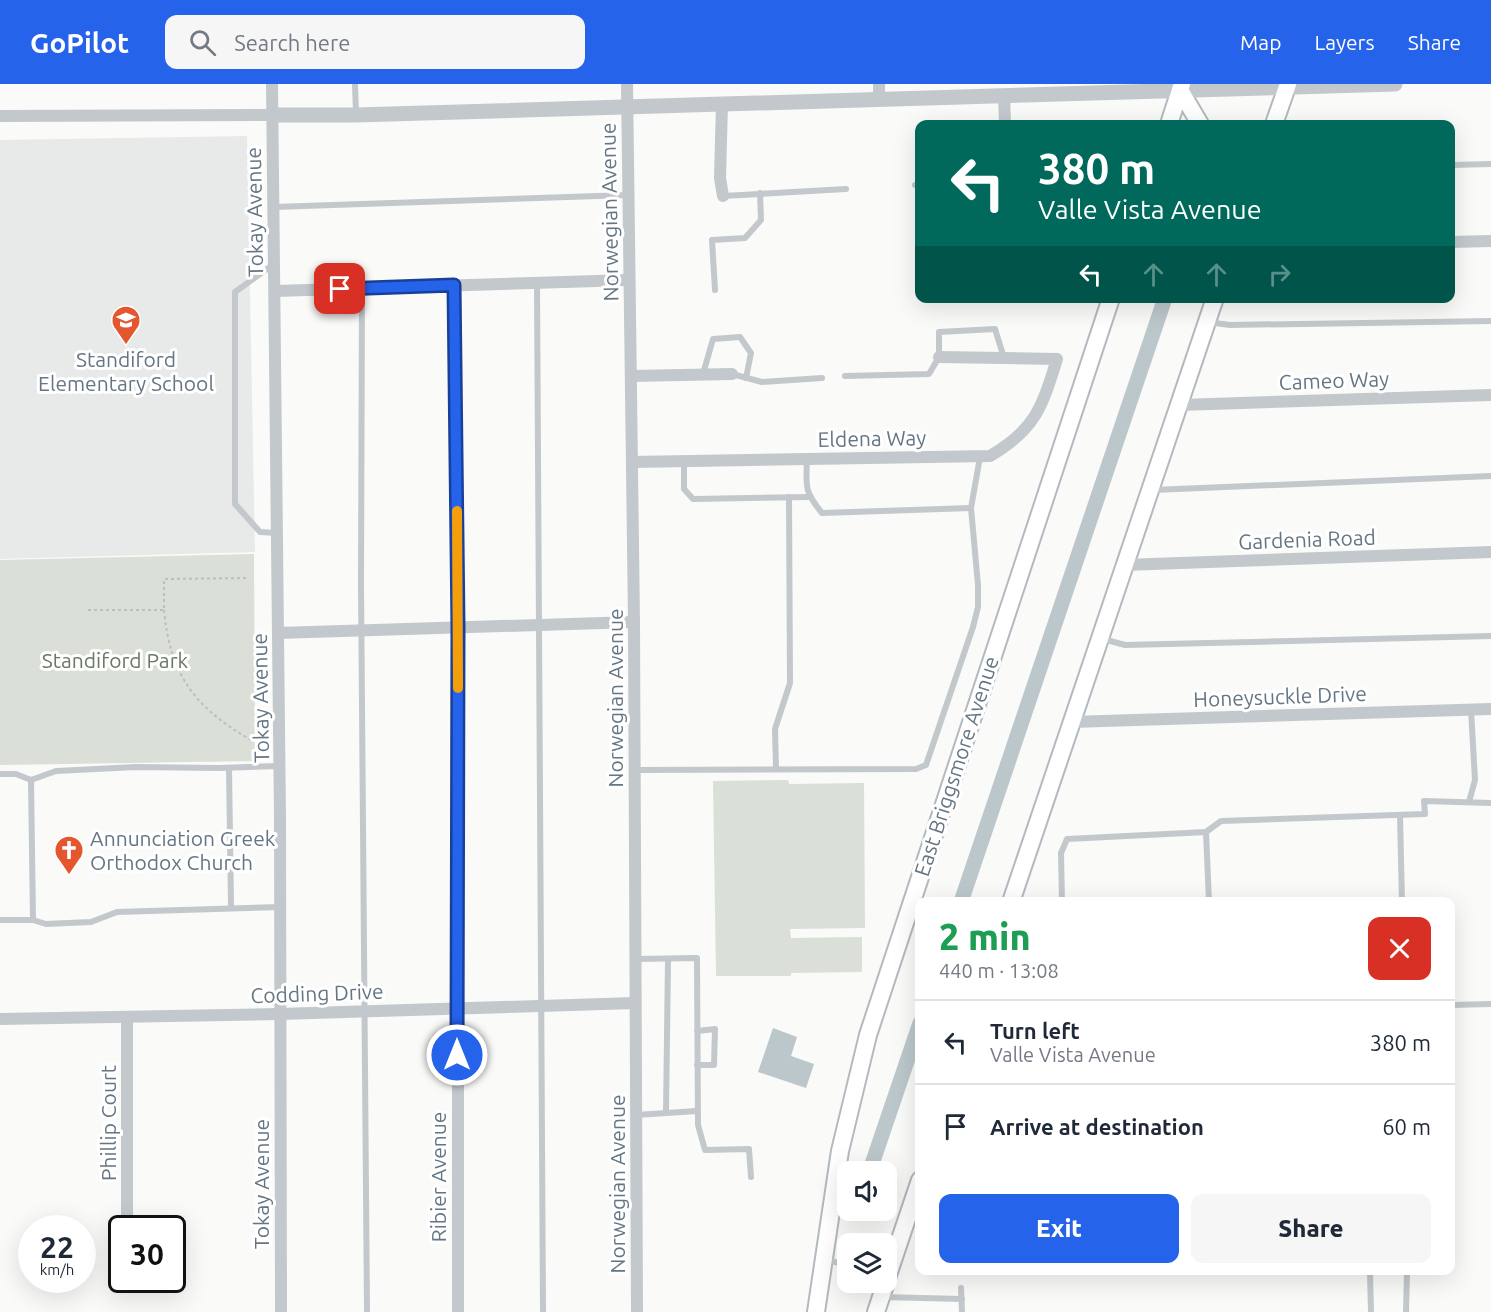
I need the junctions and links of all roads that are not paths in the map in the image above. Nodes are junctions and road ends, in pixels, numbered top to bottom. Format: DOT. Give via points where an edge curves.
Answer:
graph roads {
  1 [pos="272,84"];
  2 [pos="355,84"];
  3 [pos="627,84"];
  4 [pos="1395,84"];
  5 [pos="1286,85"];
  6 [pos="1181,87"];
  7 [pos="879,92"];
  8 [pos="1004,95"];
  9 [pos="722,104"];
  10 [pos="627,107"];
  11 [pos="272,115"];
  12 [pos="356,115"];
  13 [pos="0,116"];
  14 [pos="1005,120"];
  15 [pos="1170,120"];
  16 [pos="1198,120"];
  17 [pos="1275,120"];
  18 [pos="1491,164"];
  19 [pos="1455,165"];
  20 [pos="846,189"];
  21 [pos="760,193"];
  22 [pos="628,195"];
  23 [pos="723,196"];
  24 [pos="274,207"];
  25 [pos="1491,241"];
  26 [pos="1455,242"];
  27 [pos="275,264"];
  28 [pos="629,280"];
  29 [pos="537,283"];
  30 [pos="454,285"];
  31 [pos="362,288"];
  32 [pos="715,290"];
  33 [pos="275,291"];
  34 [pos="1109,303"];
  35 [pos="1208,303"];
  36 [pos="1213,303"];
  37 [pos="1491,321"];
  38 [pos="1207,322"];
  39 [pos="939,357"];
  40 [pos="1004,358"];
  41 [pos="732,374"];
  42 [pos="703,375"];
  43 [pos="631,376"];
  44 [pos="844,376"];
  45 [pos="746,378"];
  46 [pos="822,378"];
  47 [pos="1491,395"];
  48 [pos="1179,405"];
  49 [pos="980,456"];
  50 [pos="807,459"];
  51 [pos="684,461"];
  52 [pos="632,462"];
  53 [pos="1491,476"];
  54 [pos="1150,490"];
  55 [pos="808,496"];
  56 [pos="789,497"];
  57 [pos="971,508"];
  58 [pos="277,533"];
  59 [pos="1491,552"];
  60 [pos="1125,565"];
  61 [pos="634,622"];
  62 [pos="538,625"];
  63 [pos="458,627"];
  64 [pos="362,630"];
  65 [pos="278,633"];
  66 [pos="1491,636"];
  67 [pos="1099,638"];
  68 [pos="1491,709"];
  69 [pos="1471,710"];
  70 [pos="1071,723"];
  71 [pos="280,766"];
  72 [pos="229,768"];
  73 [pos="776,768"];
  74 [pos="635,770"];
  75 [pos="0,774"];
  76 [pos="31,780"];
  77 [pos="1469,802"];
  78 [pos="1491,803"];
  79 [pos="1400,815"];
  80 [pos="1206,832"];
  81 [pos="1013,897"];
  82 [pos="1062,897"];
  83 [pos="1209,897"];
  84 [pos="1402,897"];
  85 [pos="280,907"];
  86 [pos="231,908"];
  87 [pos="0,920"];
  88 [pos="33,920"];
  89 [pos="635,959"];
  90 [pos="668,960"];
  91 [pos="635,1003"];
  92 [pos="1491,1004"];
  93 [pos="1455,1005"];
  94 [pos="542,1006"];
  95 [pos="457,1008"];
  96 [pos="365,1011"];
  97 [pos="280,1014"];
  98 [pos="128,1017"];
  99 [pos="0,1019"];
  100 [pos="697,1031"];
  101 [pos="697,1065"];
  102 [pos="697,1111"];
  103 [pos="666,1113"];
  104 [pos="636,1115"];
  105 [pos="751,1177"];
  106 [pos="915,1195"];
  107 [pos="127,1215"];
  108 [pos="897,1249"];
  109 [pos="824,1258"];
  110 [pos="837,1262"];
  111 [pos="1370,1275"];
  112 [pos="1407,1275"];
  113 [pos="961,1288"];
  114 [pos="897,1290"];
  115 [pos="962,1299"];
  116 [pos="281,1312"];
  117 [pos="367,1312"];
  118 [pos="458,1312"];
  119 [pos="543,1312"];
  120 [pos="637,1312"];
  121 [pos="816,1312"];
  122 [pos="962,1312"];
  123 [pos="1371,1312"];
  124 [pos="1406,1312"];
  1 -- 11 [label="street, Tokay Avenue"];
  2 -- 12 [label="lane"];
  3 -- 10 [label="street, Norwegian Avenue"];
  4 -- 5 [label="street"];
  5 -- 6 [label="street"];
  5 -- 17 [label="main road"];
  6 -- 8 [label="street"];
  6 -- 15 [label="main road"];
  6 -- 16 [label="main road"];
  7 -- 8 [label="street"];
  7 -- 9 [label="street"];
  8 -- 14 [label="street"];
  9 -- 10 [label="street"];
  9 -- 23 [label="street"];
  10 -- 12 [label="street"];
  10 -- 22 [label="street, Norwegian Avenue"];
  11 -- 12 [label="street"];
  11 -- 13 [label="street"];
  11 -- 24 [label="street, Tokay Avenue"];
  18 -- 19 [label="lane"];
  20 -- 21 [label="lane"];
  21 -- 23 [label="lane"];
  21 -- 32 [label="lane" via="762,220 745,238 712,240"];
  22 -- 24 [label="lane"];
  22 -- 28 [label="street, Norwegian Avenue"];
  24 -- 27 [label="street, Tokay Avenue"];
  25 -- 26 [label="street"];
  27 -- 33 [label="street, Tokay Avenue"];
  27 -- 58 [label="lane" via="235,292 235,504 260,532"];
  28 -- 29 [label="street"];
  28 -- 43 [label="street, Norwegian Avenue"];
  29 -- 30 [label="street"];
  29 -- 62 [label="lane"];
  30 -- 31 [label="street"];
  30 -- 63 [label="street, Ribier Avenue"];
  31 -- 33 [label="street"];
  31 -- 64 [label="lane"];
  33 -- 58 [label="street, Tokay Avenue"];
  34 -- 109 [label="main road, East Briggsmore Avenue" via="868,1035 840,1151"];
  35 -- 38 [label="main road"];
  36 -- 38 [label="main road"];
  37 -- 38 [label="lane" via="1230,325"];
  38 -- 48 [label="main road"];
  39 -- 40 [label="street"];
  39 -- 40 [label="lane" via="939,332 995,329"];
  39 -- 44 [label="lane" via="929,374"];
  40 -- 49 [label="street, Eldena Way" via="1057,359 1040,409 1028,427 1005,447 990,456"];
  41 -- 42 [label="street"];
  41 -- 45 [label="lane"];
  42 -- 43 [label="street"];
  42 -- 45 [label="lane" via="713,339 740,337 751,353"];
  43 -- 52 [label="street, Norwegian Avenue"];
  45 -- 46 [label="lane" via="762,382"];
  47 -- 48 [label="street, Cameo Way"];
  48 -- 54 [label="main road"];
  49 -- 50 [label="street, Eldena Way"];
  49 -- 57 [label="lane"];
  50 -- 51 [label="street, Eldena Way"];
  50 -- 55 [label="lane"];
  51 -- 52 [label="street, Eldena Way"];
  51 -- 56 [label="lane" via="684,489 693,499"];
  52 -- 61 [label="street, Norwegian Avenue"];
  53 -- 54 [label="lane"];
  54 -- 60 [label="main road"];
  55 -- 56 [label="lane"];
  55 -- 57 [label="lane" via="822,513"];
  56 -- 73 [label="lane" via="790,683 775,729"];
  57 -- 73 [label="lane" via="978,607 926,765 916,769"];
  58 -- 65 [label="street, Tokay Avenue"];
  59 -- 60 [label="street, Gardenia Road"];
  60 -- 67 [label="main road"];
  61 -- 62 [label="street"];
  61 -- 74 [label="street, Norwegian Avenue"];
  62 -- 63 [label="street"];
  62 -- 94 [label="lane"];
  63 -- 64 [label="street"];
  63 -- 95 [label="street, Ribier Avenue"];
  64 -- 65 [label="street"];
  64 -- 96 [label="lane"];
  65 -- 71 [label="street, Tokay Avenue"];
  66 -- 67 [label="lane" via="1125,645"];
  67 -- 70 [label="main road"];
  68 -- 69 [label="street, Honeysuckle Drive"];
  69 -- 70 [label="street, Honeysuckle Drive"];
  69 -- 77 [label="lane" via="1474,780"];
  70 -- 81 [label="main road"];
  71 -- 72 [label="lane"];
  71 -- 85 [label="street, Tokay Avenue"];
  72 -- 76 [label="lane" via="56,771"];
  72 -- 86 [label="lane"];
  73 -- 74 [label="lane"];
  74 -- 89 [label="street, Norwegian Avenue"];
  75 -- 76 [label="lane" via="16,774"];
  76 -- 88 [label="lane"];
  77 -- 78 [label="lane"];
  77 -- 79 [label="lane" via="1425,801 1425,814"];
  79 -- 80 [label="lane" via="1221,820"];
  79 -- 84 [label="lane"];
  80 -- 82 [label="lane" via="1067,839 1061,853"];
  80 -- 83 [label="lane"];
  85 -- 86 [label="lane"];
  85 -- 97 [label="street, Tokay Avenue"];
  86 -- 88 [label="lane" via="117,912 91,922 46,924"];
  87 -- 88 [label="lane"];
  89 -- 90 [label="lane"];
  89 -- 91 [label="street, Norwegian Avenue"];
  90 -- 100 [label="lane" via="697,958"];
  90 -- 103 [label="lane"];
  91 -- 94 [label="street, Codding Drive"];
  91 -- 104 [label="street, Norwegian Avenue"];
  92 -- 93 [label="lane"];
  94 -- 95 [label="street, Codding Drive"];
  94 -- 119 [label="lane"];
  95 -- 96 [label="street, Codding Drive"];
  95 -- 118 [label="street, Ribier Avenue"];
  96 -- 97 [label="street, Codding Drive"];
  96 -- 117 [label="lane"];
  97 -- 98 [label="street, Codding Drive"];
  97 -- 116 [label="street, Tokay Avenue"];
  98 -- 99 [label="street, Codding Drive"];
  98 -- 107 [label="street, Phillip Court"];
  100 -- 101 [label="lane"];
  100 -- 101 [label="lane" via="714,1029 714,1065"];
  101 -- 102 [label="lane"];
  102 -- 103 [label="lane"];
  102 -- 105 [label="lane" via="705,1150 749,1149"];
  103 -- 104 [label="lane"];
  104 -- 120 [label="street, Norwegian Avenue"];
  106 -- 108 [label="main road"];
  109 -- 110 [label="lane"];
  109 -- 121 [label="main road, East Briggsmore Avenue"];
  111 -- 123 [label="lane"];
  112 -- 124 [label="lane"];
  113 -- 115 [label="lane"];
  114 -- 115 [label="lane"];
  115 -- 122 [label="lane"];
}
